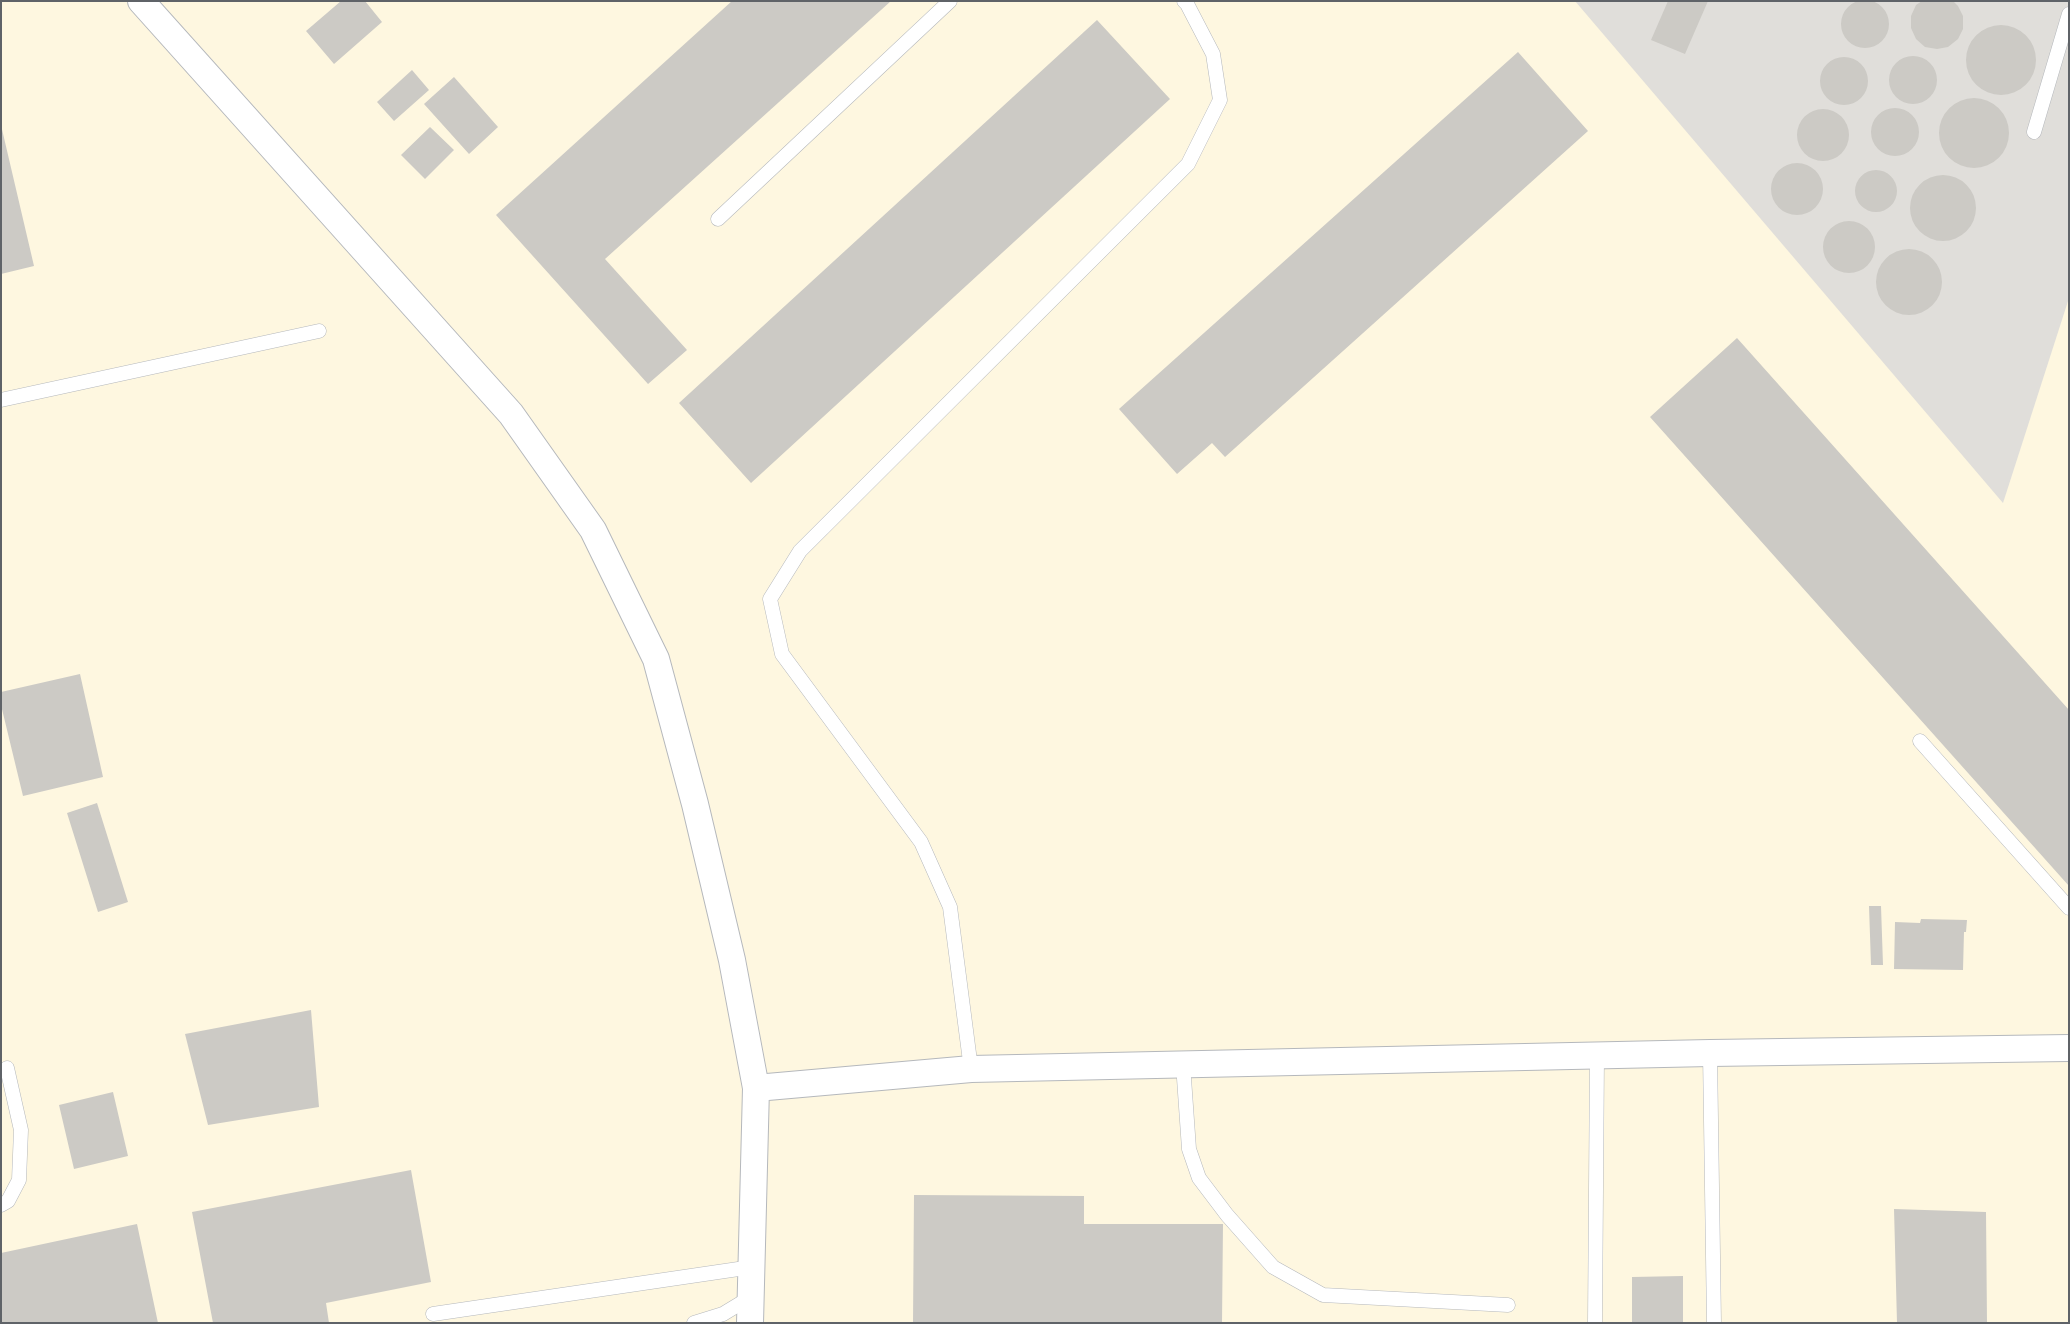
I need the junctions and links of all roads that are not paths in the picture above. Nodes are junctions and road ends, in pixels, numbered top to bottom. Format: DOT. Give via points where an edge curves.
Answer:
graph roads {
  1 [pos="141,1"];
  2 [pos="950,1"];
  3 [pos="1184,1"];
  4 [pos="2069,14"];
  5 [pos="2034,132"];
  6 [pos="718,219"];
  7 [pos="319,331"];
  8 [pos="1,400"];
  9 [pos="1920,741"];
  10 [pos="2069,908"];
  11 [pos="2069,1048"];
  12 [pos="1710,1053"];
  13 [pos="1597,1055"];
  14 [pos="1183,1064"];
  15 [pos="7,1068"];
  16 [pos="971,1069"];
  17 [pos="756,1088"];
  18 [pos="1,1205"];
  19 [pos="752,1267"];
  20 [pos="751,1297"];
  21 [pos="1508,1305"];
  22 [pos="433,1314"];
  23 [pos="694,1323"];
  24 [pos="750,1323"];
  25 [pos="1595,1323"];
  26 [pos="1714,1323"];
  1 -- 17 [label="street" via="511,414 593,530 656,660 695,804"];
  2 -- 6 [label="lane"];
  3 -- 16 [label="lane" via="1213,54 1220,100 1188,164 800,550 770,598 782,654 921,842 950,907"];
  4 -- 5 [label="lane"];
  7 -- 8 [label="lane"];
  9 -- 10 [label="lane"];
  11 -- 12 [label="street"];
  12 -- 13 [label="street"];
  12 -- 26 [label="lane"];
  13 -- 14 [label="street"];
  13 -- 25 [label="lane"];
  14 -- 16 [label="street"];
  14 -- 21 [label="lane" via="1188,1148 1199,1178 1227,1216 1274,1267 1323,1295"];
  15 -- 18 [label="lane" via="21,1130 20,1180 8,1201"];
  16 -- 17 [label="street"];
  17 -- 19 [label="street"];
  19 -- 20 [label="street"];
  19 -- 22 [label="lane"];
  20 -- 23 [label="lane" via="723,1314"];
  20 -- 24 [label="street"];
}
